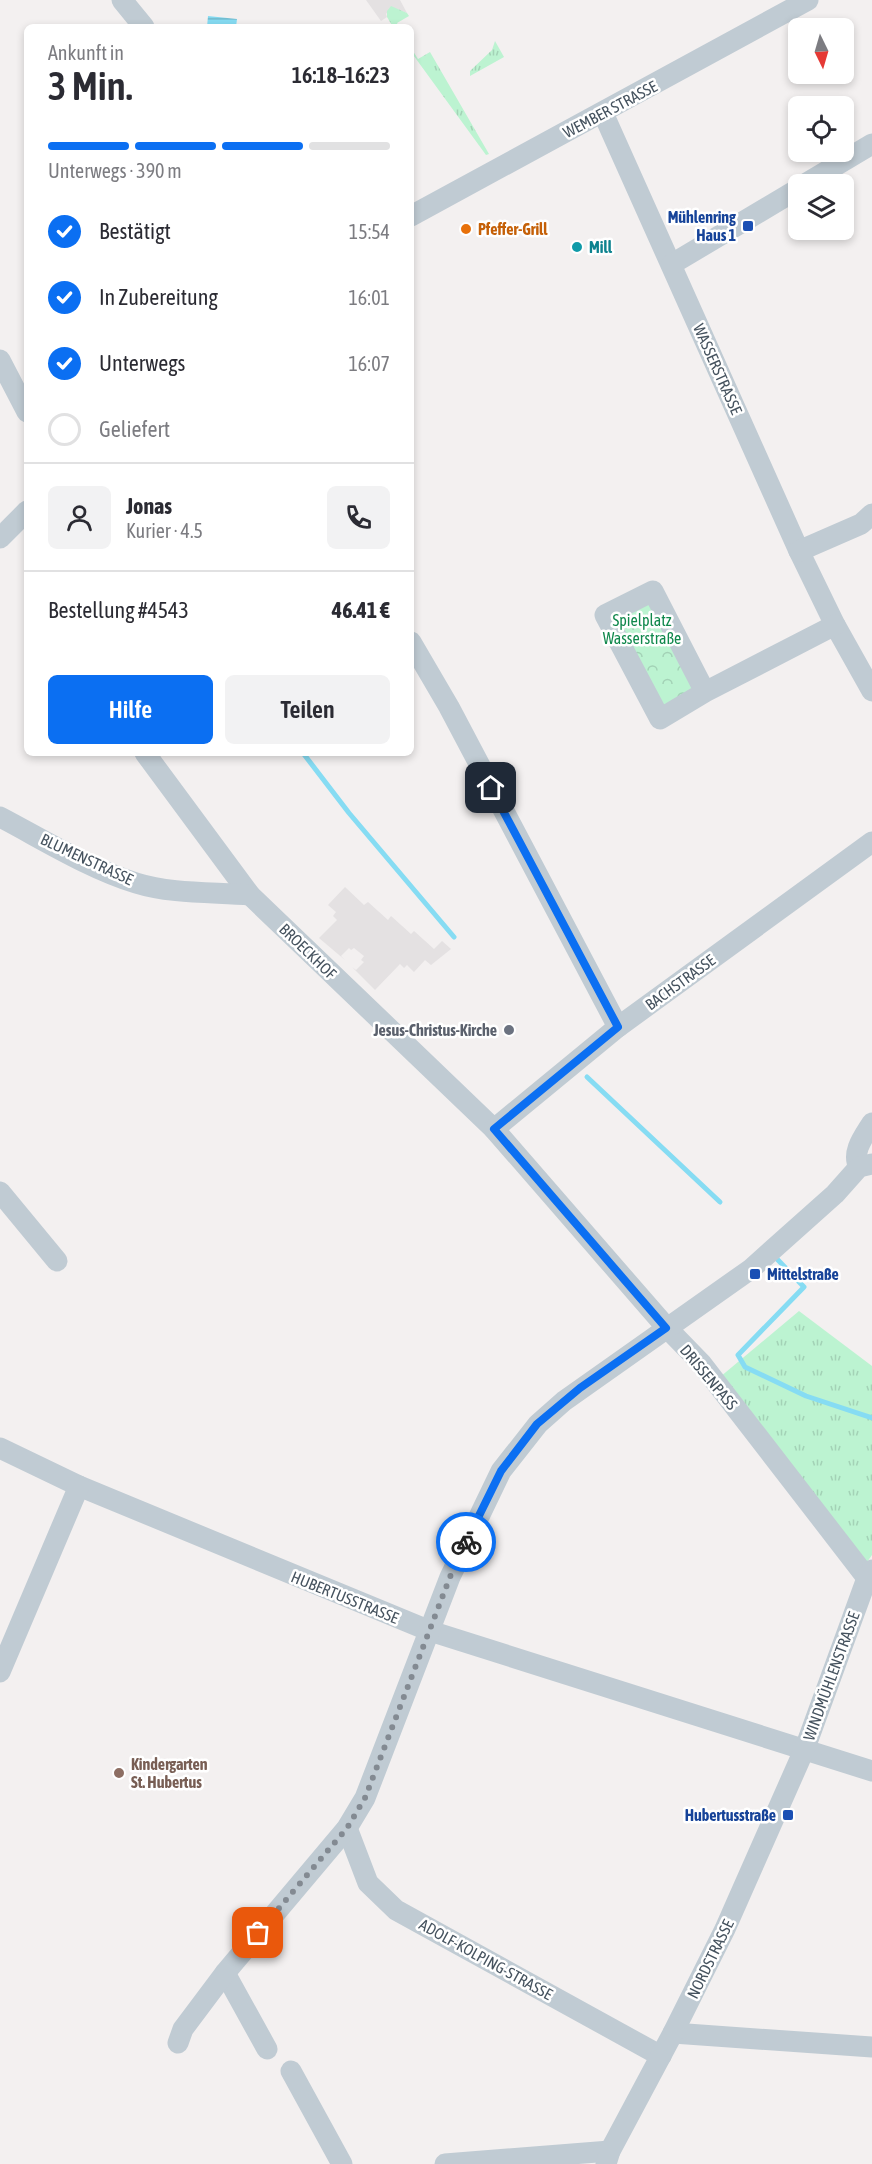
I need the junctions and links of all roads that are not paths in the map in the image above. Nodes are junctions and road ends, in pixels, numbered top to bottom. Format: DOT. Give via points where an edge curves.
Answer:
graph roads {
  1 [pos="122,0"];
  2 [pos="808,0"];
  3 [pos="142,24"];
  4 [pos="603,113"];
  5 [pos="872,144"];
  6 [pos="822,174"];
  7 [pos="788,195"];
  8 [pos="414,214"];
  9 [pos="672,264"];
  10 [pos="0,360"];
  11 [pos="24,405"];
  12 [pos="24,514"];
  13 [pos="872,514"];
  14 [pos="0,538"];
  15 [pos="799,551"];
  16 [pos="835,625"];
  17 [pos="414,647"];
  18 [pos="872,691"];
  19 [pos="705,692"];
  20 [pos="147,756"];
  21 [pos="0,817"];
  22 [pos="872,842"];
  23 [pos="249,895"];
  24 [pos="618,1027"];
  25 [pos="872,1123"];
  26 [pos="494,1129"];
  27 [pos="866,1166"];
  28 [pos="0,1192"];
  29 [pos="57,1261"];
  30 [pos="666,1328"];
  31 [pos="0,1448"];
  32 [pos="79,1486"];
  33 [pos="870,1574"];
  34 [pos="430,1631"];
  35 [pos="0,1671"];
  36 [pos="805,1748"];
  37 [pos="872,1771"];
  38 [pos="347,1828"];
  39 [pos="225,1973"];
  40 [pos="673,2033"];
  41 [pos="178,2043"];
  42 [pos="872,2047"];
  43 [pos="267,2049"];
  44 [pos="661,2056"];
  45 [pos="291,2071"];
  46 [pos="608,2157"];
  47 [pos="342,2164"];
  48 [pos="445,2164"];
  1 -- 3 [label="street"];
  2 -- 4 [label="street, WEMBER STRASSE"];
  4 -- 8 [label="street, WEMBER STRASSE"];
  4 -- 9 [label="street, WASSERSTRASSE"];
  5 -- 6 [label="street"];
  7 -- 9 [label="street"];
  9 -- 15 [label="street, WASSERSTRASSE"];
  10 -- 11 [label="street"];
  12 -- 14 [label="street"];
  13 -- 15 [label="street" via="861,524"];
  15 -- 16 [label="street, WASSERSTRASSE"];
  16 -- 18 [label="street, WASSERSTRASSE"];
  16 -- 19 [label="street"];
  17 -- 24 [label="street"];
  19 -- 19 [label="street" via="653,591 605,615 660,719"];
  20 -- 23 [label="street, BROECKHOF"];
  21 -- 23 [label="street, BLUMENSTRASSE" via="97,868 137,883"];
  22 -- 24 [label="street, BACHSTRASSE"];
  23 -- 26 [label="street, BROECKHOF"];
  24 -- 26 [label="street, BACHSTRASSE"];
  25 -- 27 [label="street" via="859,1144 855,1160"];
  26 -- 30 [label="street, DRISSENPASS"];
  27 -- 30 [label="street" via="770,1254"];
  28 -- 29 [label="street"];
  30 -- 33 [label="street, DRISSENPASS" via="707,1371"];
  30 -- 34 [label="street" via="537,1424 501,1471 450,1577"];
  31 -- 32 [label="street, HUBERTUSSTRASSE"];
  32 -- 34 [label="street, HUBERTUSSTRASSE"];
  32 -- 35 [label="street"];
  33 -- 36 [label="street, WINDMÜHLENSTRASSE"];
  34 -- 36 [label="street, HUBERTUSSTRASSE"];
  34 -- 38 [label="street" via="365,1798"];
  36 -- 37 [label="street, HUBERTUSSTRASSE"];
  36 -- 40 [label="street, NORDSTRASSE" via="725,1929"];
  38 -- 39 [label="street"];
  38 -- 44 [label="street, ADOLF-KOLPING-STRASSE" via="368,1883 396,1910"];
  39 -- 41 [label="street" via="183,2029"];
  39 -- 43 [label="street"];
  40 -- 42 [label="street"];
  40 -- 44 [label="street, NORDSTRASSE"];
  44 -- 46 [label="street, NORDSTRASSE"];
  45 -- 47 [label="street"];
  46 -- 48 [label="street"];
}
